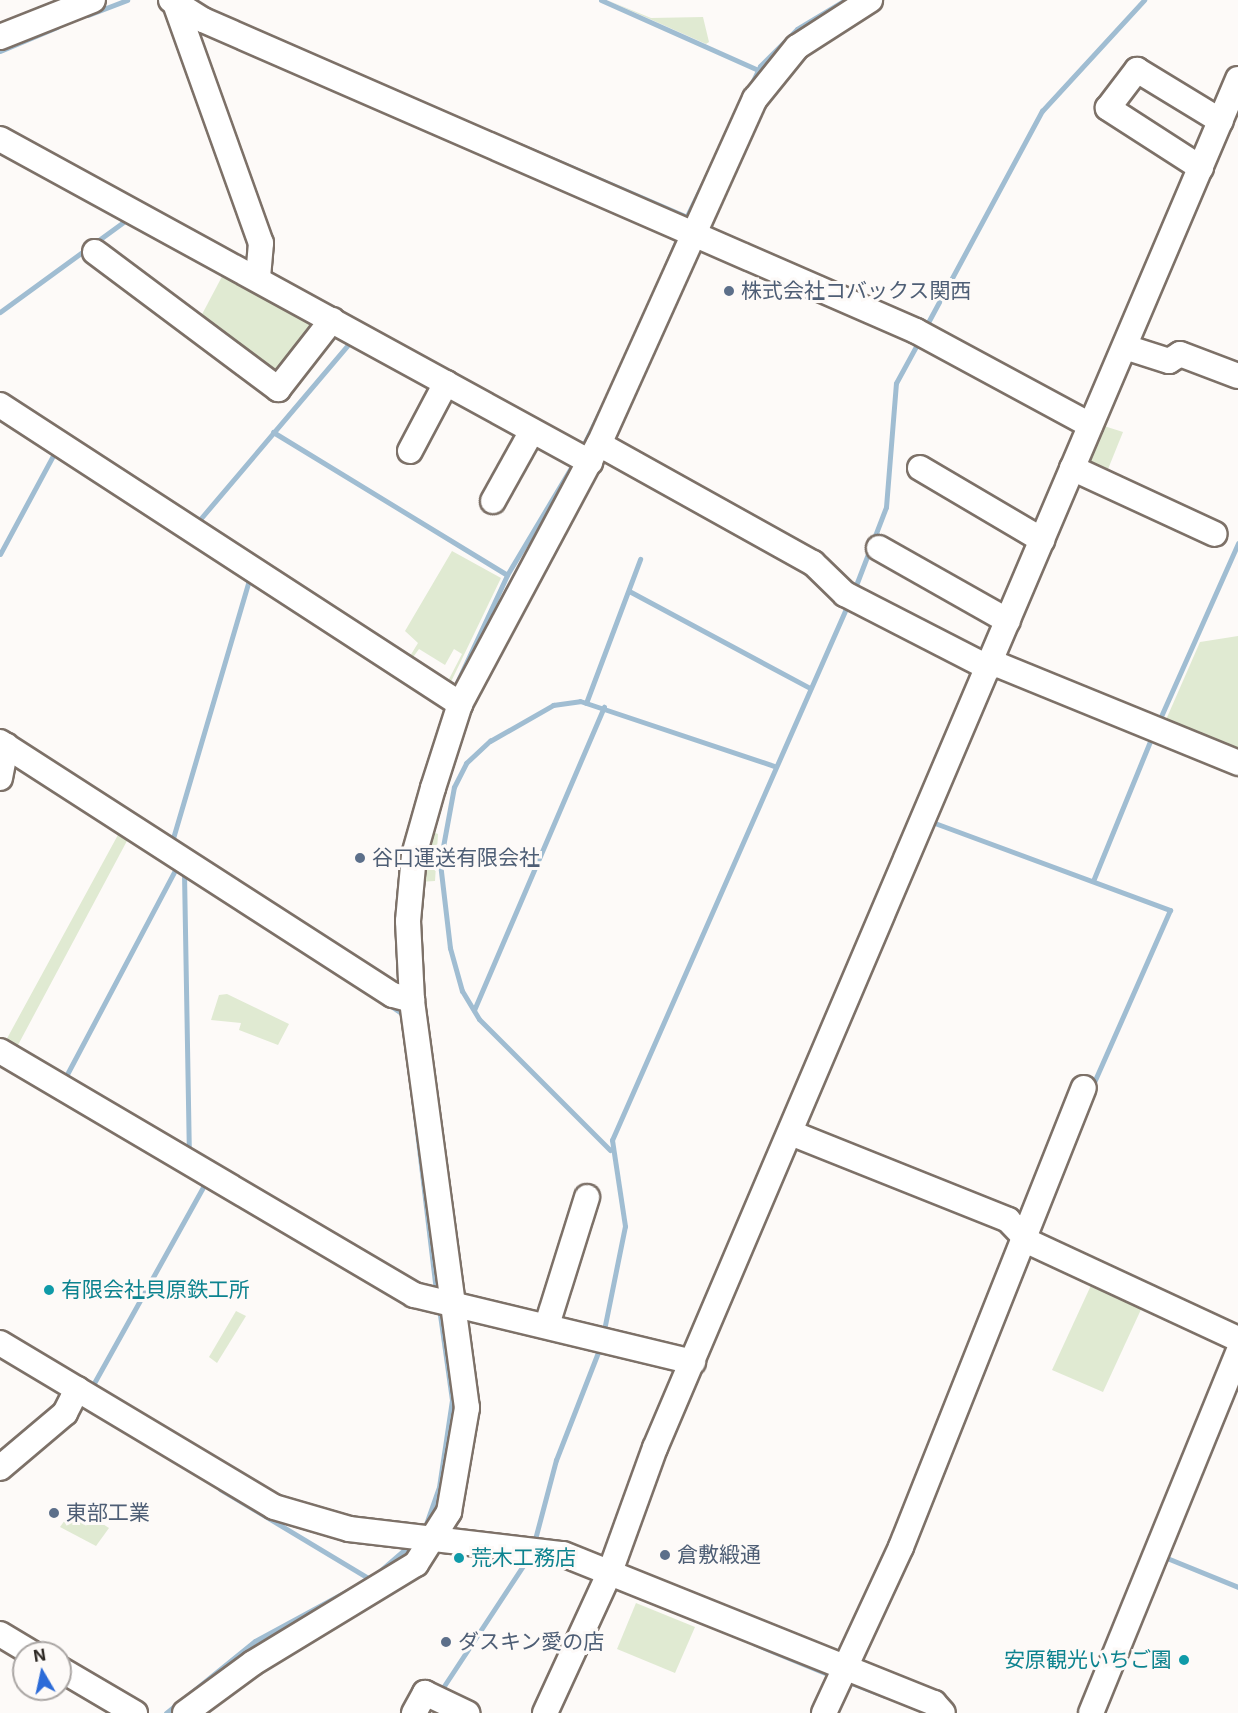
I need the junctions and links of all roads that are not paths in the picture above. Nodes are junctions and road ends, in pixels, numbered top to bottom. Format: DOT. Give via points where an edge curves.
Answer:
graph roads {
  1 [pos="93,0"];
  2 [pos="870,0"];
  3 [pos="174,3"];
  4 [pos="0,37"];
  5 [pos="1238,79"];
  6 [pos="1221,121"];
  7 [pos="0,139"];
  8 [pos="1201,168"];
  9 [pos="693,231"];
  10 [pos="95,252"];
  11 [pos="258,279"];
  12 [pos="332,320"];
  13 [pos="1125,347"];
  14 [pos="1238,376"];
  15 [pos="446,383"];
  16 [pos="0,405"];
  17 [pos="1090,424"];
  18 [pos="532,431"];
  19 [pos="410,451"];
  20 [pos="586,455"];
  21 [pos="920,468"];
  22 [pos="1072,468"];
  23 [pos="493,501"];
  24 [pos="1215,534"];
  25 [pos="1042,540"];
  26 [pos="879,548"];
  27 [pos="1008,621"];
  28 [pos="994,665"];
  29 [pos="453,699"];
  30 [pos="3,744"];
  31 [pos="1238,763"];
  32 [pos="0,778"];
  33 [pos="404,998"];
  34 [pos="0,1051"];
  35 [pos="1084,1088"];
  36 [pos="796,1135"];
  37 [pos="587,1197"];
  38 [pos="1026,1238"];
  39 [pos="442,1302"];
  40 [pos="547,1325"];
  41 [pos="1238,1339"];
  42 [pos="0,1343"];
  43 [pos="1238,1352"];
  44 [pos="693,1362"];
  45 [pos="74,1395"];
  46 [pos="0,1468"];
  47 [pos="436,1536"];
  48 [pos="610,1572"];
  49 [pos="840,1675"];
  50 [pos="72,1676"];
  51 [pos="135,1713"];
  52 [pos="185,1713"];
  53 [pos="414,1713"];
  54 [pos="467,1713"];
  55 [pos="545,1713"];
  56 [pos="824,1713"];
  57 [pos="943,1713"];
  58 [pos="1091,1713"];
  1 -- 4 [label="street"];
  2 -- 9 [label="street" via="820,29 779,64 755,99"];
  3 -- 9 [label="street"];
  3 -- 11 [label="street" via="261,243"];
  5 -- 6 [label="street"];
  6 -- 8 [label="street"];
  6 -- 8 [label="street" via="1137,70 1108,108"];
  7 -- 11 [label="street"];
  8 -- 13 [label="street"];
  9 -- 17 [label="street" via="922,334"];
  9 -- 20 [label="street"];
  10 -- 12 [label="street" via="278,389"];
  11 -- 12 [label="street"];
  12 -- 15 [label="street"];
  13 -- 14 [label="street" via="1169,362 1180,354"];
  13 -- 17 [label="street"];
  15 -- 18 [label="street"];
  15 -- 19 [label="street"];
  16 -- 29 [label="street"];
  17 -- 22 [label="street"];
  18 -- 20 [label="street"];
  18 -- 23 [label="street"];
  20 -- 28 [label="street" via="813,563 850,596"];
  20 -- 29 [label="street"];
  21 -- 25 [label="street"];
  22 -- 24 [label="street"];
  22 -- 25 [label="street"];
  25 -- 27 [label="street"];
  26 -- 27 [label="street"];
  27 -- 28 [label="street"];
  28 -- 31 [label="street"];
  28 -- 36 [label="street"];
  29 -- 33 [label="street" via="414,855"];
  30 -- 32 [label="street"];
  30 -- 33 [label="street"];
  33 -- 39 [label="street"];
  34 -- 39 [label="street" via="414,1295"];
  35 -- 38 [label="street"];
  36 -- 38 [label="street" via="1008,1220"];
  36 -- 44 [label="street"];
  37 -- 40 [label="street"];
  38 -- 41 [label="street"];
  38 -- 49 [label="street" via="901,1547"];
  39 -- 40 [label="street"];
  39 -- 47 [label="street" via="467,1408 449,1512"];
  40 -- 44 [label="street"];
  42 -- 45 [label="street"];
  43 -- 58 [label="street"];
  44 -- 48 [label="street" via="621,1533"];
  45 -- 46 [label="street"];
  45 -- 47 [label="street" via="274,1507 349,1528"];
  47 -- 48 [label="street" via="563,1554"];
  47 -- 52 [label="street" via="416,1564 253,1663"];
  48 -- 49 [label="street"];
  48 -- 55 [label="street"];
  49 -- 56 [label="street"];
  49 -- 57 [label="street" via="934,1703"];
  50 -- 51 [label="street"];
  53 -- 54 [label="street" via="425,1693"];
}
